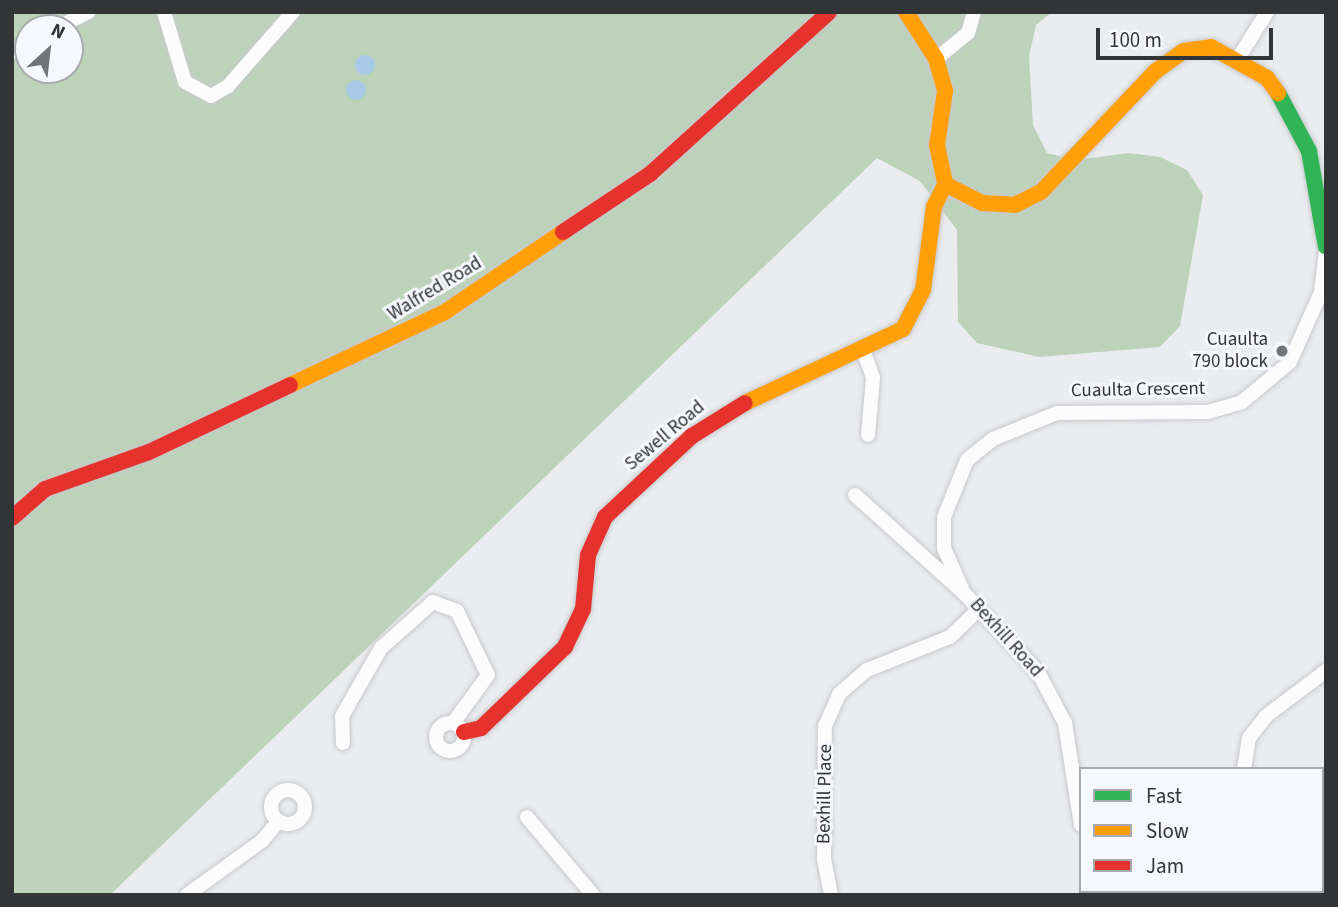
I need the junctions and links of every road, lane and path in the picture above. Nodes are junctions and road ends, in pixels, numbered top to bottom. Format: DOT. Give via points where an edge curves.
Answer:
graph roads {
  1 [pos="164,12"];
  2 [pos="293,12"];
  3 [pos="829,12"];
  4 [pos="906,12"];
  5 [pos="974,12"];
  6 [pos="1267,12"];
  7 [pos="1238,57"];
  8 [pos="936,59"];
  9 [pos="945,184"];
  10 [pos="1326,247"];
  11 [pos="1326,253"];
  12 [pos="863,351"];
  13 [pos="868,435"];
  14 [pos="855,495"];
  15 [pos="12,518"];
  16 [pos="964,593"];
  17 [pos="979,609"];
  18 [pos="1326,671"];
  19 [pos="458,727"];
  20 [pos="343,743"];
  21 [pos="1244,767"];
  22 [pos="1079,815"];
  23 [pos="527,817"];
  24 [pos="279,821"];
  25 [pos="187,895"];
  26 [pos="593,895"];
  27 [pos="831,895"];
  1 -- 2 [label="street" via="185,82 211,96 228,86"];
  3 -- 15 [label="street, Walfred Road" via="650,174 445,312 149,452 45,489"];
  4 -- 8 [label="street"];
  5 -- 8 [label="street" via="968,33"];
  6 -- 7 [label="street"];
  7 -- 9 [label="street" via="1211,47 1184,51 1156,71 1041,192 1015,205 982,203"];
  7 -- 10 [label="street" via="1267,78 1293,111 1309,151"];
  8 -- 9 [label="street" via="944,90 937,145"];
  9 -- 12 [label="street, Sewell Road" via="934,207 915,313 902,330"];
  11 -- 16 [label="street, Cuaulta Crescent" via="1321,292 1290,362 1242,402 1208,412 1057,413 993,439 967,460 944,517 944,548"];
  12 -- 13 [label="street" via="873,378"];
  12 -- 19 [label="street, Sewell Road" via="779,382 731,409 605,517 588,555 583,609 565,648 481,728"];
  14 -- 16 [label="street, Bexhill Road"];
  16 -- 17 [label="street, Bexhill Road"];
  17 -- 22 [label="street, Bexhill Road" via="1056,697"];
  17 -- 27 [label="street, Bexhill Place" via="950,637 867,670 839,694 825,726 824,858"];
  18 -- 21 [label="street" via="1266,716 1248,738"];
  19 -- 20 [label="street" via="488,675 457,611 433,602 381,648 342,716"];
  23 -- 26 [label="street"];
  24 -- 25 [label="street" via="262,841"];
}
